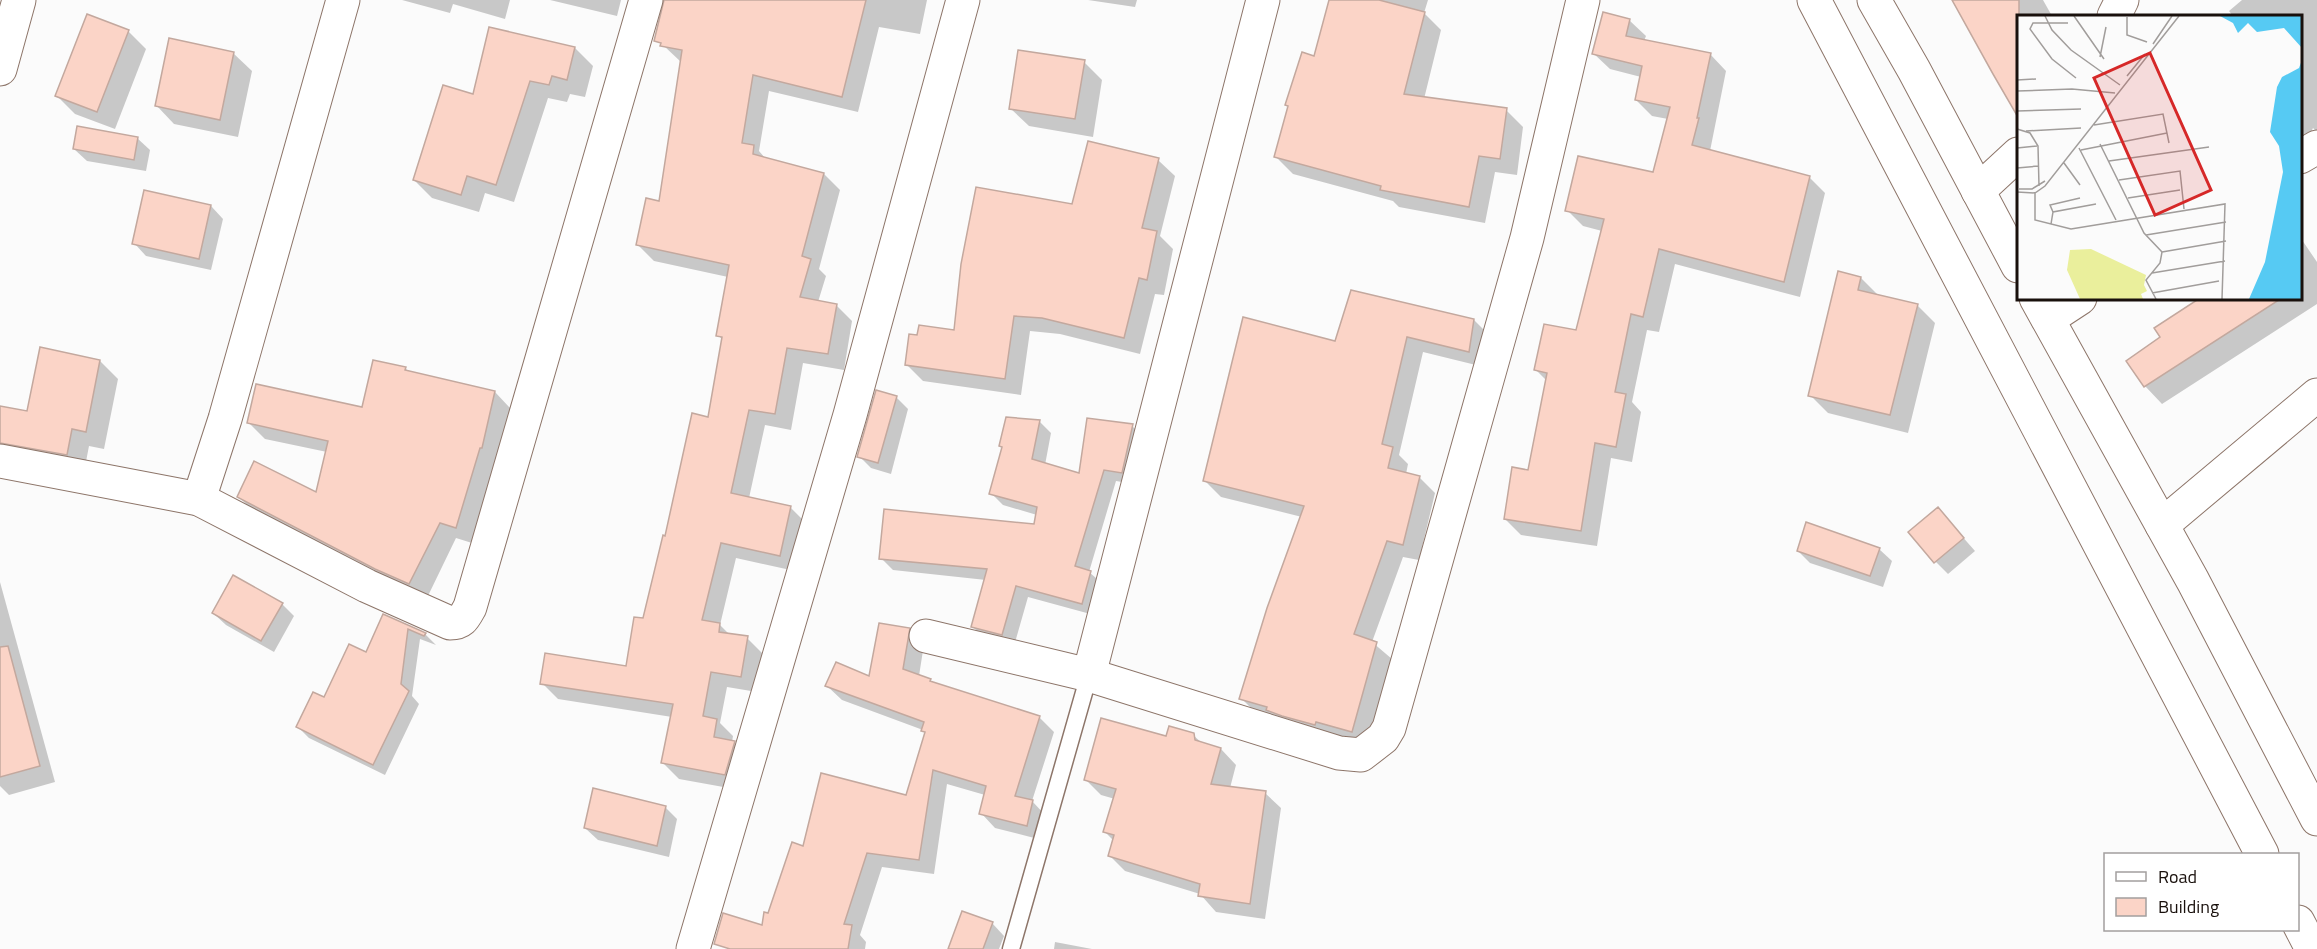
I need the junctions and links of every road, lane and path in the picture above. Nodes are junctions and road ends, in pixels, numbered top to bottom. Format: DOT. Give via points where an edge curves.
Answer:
graph roads {
  1 [pos="19,0"];
  2 [pos="343,0"];
  3 [pos="646,0"];
  4 [pos="963,0"];
  5 [pos="1263,0"];
  6 [pos="1583,0"];
  7 [pos="1814,0"];
  8 [pos="1874,0"];
  9 [pos="2122,0"];
  10 [pos="2114,15"];
  11 [pos="0,69"];
  12 [pos="2017,156"];
  13 [pos="1978,191"];
  14 [pos="2017,262"];
  15 [pos="2073,300"];
  16 [pos="2042,309"];
  17 [pos="2317,395"];
  18 [pos="0,461"];
  19 [pos="199,499"];
  20 [pos="2162,525"];
  21 [pos="926,636"];
  22 [pos="1089,675"];
  23 [pos="2317,819"];
  24 [pos="2261,853"];
  25 [pos="2299,924"];
  26 [pos="693,949"];
  27 [pos="1011,949"];
  28 [pos="2312,949"];
  1 -- 11 [label="street"];
  2 -- 19 [label="street" via="225,420"];
  3 -- 19 [label="street" via="464,620 450,624"];
  4 -- 26 [label="street" via="850,415"];
  5 -- 22 [label="street"];
  6 -- 22 [label="street" via="1527,238 1426,603 1383,738 1361,755 1339,753"];
  7 -- 24 [label="street"];
  8 -- 13 [label="street"];
  9 -- 10 [label="street"];
  12 -- 13 [label="street"];
  13 -- 14 [label="street"];
  15 -- 16 [label="street"];
  16 -- 20 [label="street"];
  17 -- 20 [label="street"];
  18 -- 19 [label="street"];
  20 -- 23 [label="street"];
  21 -- 22 [label="street"];
  22 -- 27 [label="lane"];
  25 -- 28 [label="street"];
}
